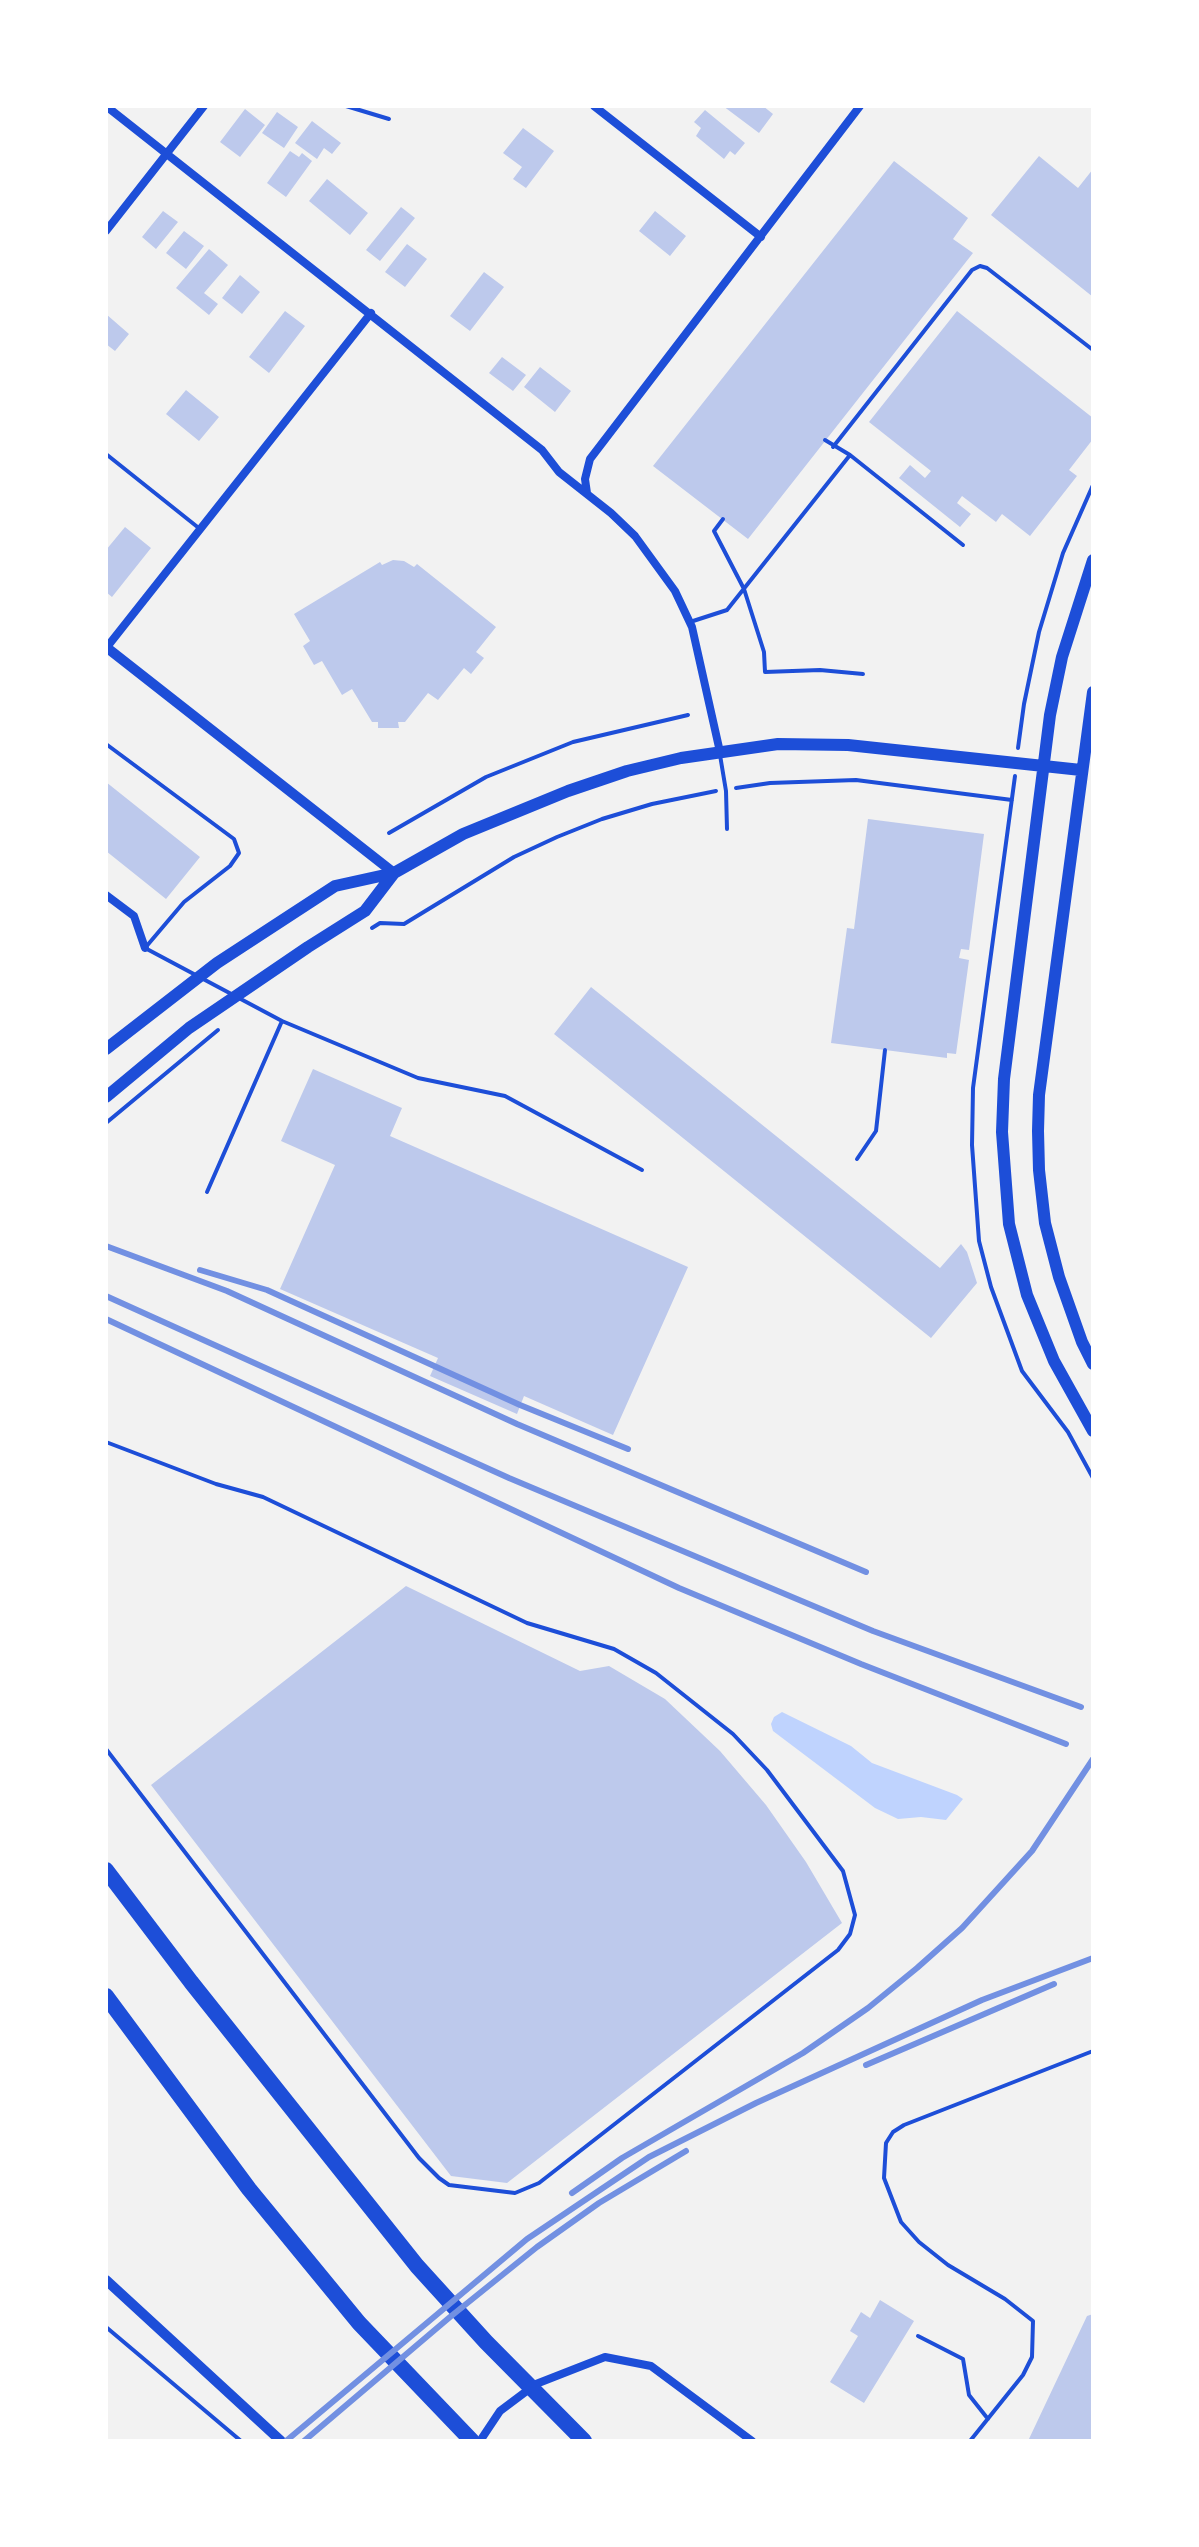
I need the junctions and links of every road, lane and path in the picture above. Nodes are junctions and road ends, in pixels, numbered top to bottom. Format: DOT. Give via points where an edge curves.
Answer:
graph roads {
  1 [pos="106,106"];
  2 [pos="204,106"];
  3 [pos="346,106"];
  4 [pos="594,106"];
  5 [pos="860,106"];
  6 [pos="389,119"];
  7 [pos="166,154"];
  8 [pos="106,231"];
  9 [pos="761,237"];
  10 [pos="371,313"];
  11 [pos="1093,350"];
  12 [pos="825,440"];
  13 [pos="833,447"];
  14 [pos="106,454"];
  15 [pos="850,455"];
  16 [pos="587,493"];
  17 [pos="723,519"];
  18 [pos="200,529"];
  19 [pos="963,545"];
  20 [pos="1093,560"];
  21 [pos="744,589"];
  22 [pos="690,622"];
  23 [pos="106,647"];
  24 [pos="863,674"];
  25 [pos="1093,692"];
  26 [pos="688,715"];
  27 [pos="106,744"];
  28 [pos="720,752"];
  29 [pos="1044,765"];
  30 [pos="1081,770"];
  31 [pos="741,786"];
  32 [pos="708,792"];
  33 [pos="1012,800"];
  34 [pos="727,829"];
  35 [pos="389,833"];
  36 [pos="394,873"];
  37 [pos="106,895"];
  38 [pos="380,923"];
  39 [pos="145,948"];
  40 [pos="282,1021"];
  41 [pos="111,1045"];
  42 [pos="885,1050"];
  43 [pos="147,1087"];
  44 [pos="106,1097"];
  45 [pos="106,1123"];
  46 [pos="857,1159"];
  47 [pos="642,1170"];
  48 [pos="207,1192"];
  49 [pos="1093,1364"];
  50 [pos="1090,1427"];
  51 [pos="1068,1432"];
  52 [pos="106,1442"];
  53 [pos="1093,1478"];
  54 [pos="106,1749"];
  55 [pos="106,1870"];
  56 [pos="106,1996"];
  57 [pos="1093,2051"];
  58 [pos="106,2280"];
  59 [pos="106,2327"];
  60 [pos="918,2336"];
  61 [pos="988,2419"];
  62 [pos="241,2441"];
  63 [pos="281,2441"];
  64 [pos="472,2441"];
  65 [pos="480,2441"];
  66 [pos="584,2441"];
  67 [pos="752,2441"];
  68 [pos="970,2441"];
  1 -- 7 [label="street"];
  2 -- 7 [label="street"];
  3 -- 6 [label="lane"];
  4 -- 9 [label="street"];
  5 -- 9 [label="street"];
  7 -- 8 [label="street"];
  7 -- 10 [label="street"];
  9 -- 16 [label="street" via="590,459"];
  10 -- 16 [label="street" via="542,450 559,472"];
  10 -- 18 [label="street"];
  11 -- 13 [label="lane" via="980,266"];
  12 -- 13 [label="lane"];
  13 -- 15 [label="lane"];
  14 -- 18 [label="lane"];
  15 -- 19 [label="lane"];
  15 -- 21 [label="lane"];
  16 -- 22 [label="street" via="655,561"];
  17 -- 21 [label="lane" via="714,531"];
  18 -- 23 [label="street"];
  20 -- 29 [label="main road" via="1062,657"];
  21 -- 22 [label="lane" via="727,610"];
  21 -- 24 [label="lane" via="765,672"];
  22 -- 28 [label="street"];
  23 -- 36 [label="street"];
  25 -- 30 [label="main road"];
  26 -- 35 [label="path" via="573,742 486,777"];
  27 -- 39 [label="lane" via="234,839 239,853 184,902"];
  28 -- 29 [label="main road" via="778,744 848,745"];
  28 -- 34 [label="lane"];
  28 -- 36 [label="main road" via="641,768 568,791 463,834"];
  29 -- 30 [label="main road"];
  29 -- 50 [label="main road" via="1004,1079 1002,1132 1009,1224 1027,1295 1054,1361"];
  30 -- 49 [label="main road" via="1039,1095 1038,1144 1045,1223 1059,1277"];
  31 -- 33 [label="path" via="856,780"];
  32 -- 38 [label="path" via="602,819 514,857 404,924"];
  36 -- 41 [label="main road" via="335,886 217,963"];
  36 -- 44 [label="main road" via="365,911 189,1028"];
  37 -- 39 [label="street" via="134,916"];
  39 -- 40 [label="lane"];
  40 -- 47 [label="lane" via="418,1078 505,1096"];
  40 -- 48 [label="lane"];
  42 -- 46 [label="lane" via="876,1131"];
  43 -- 45 [label="path"];
  51 -- 53 [label="path"];
  52 -- 54 [label="lane" via="263,1497 527,1623 614,1649 656,1673 733,1734 767,1770 843,1871 855,1915 838,1950 539,2183 515,2193 449,2185 419,2158"];
  55 -- 66 [label="highway" via="423,2272"];
  56 -- 64 [label="highway" via="249,2189 359,2323"];
  57 -- 61 [label="lane" via="904,2125 886,2143 884,2178 901,2222 948,2265 1033,2321 1032,2357"];
  58 -- 63 [label="street"];
  59 -- 62 [label="path"];
  60 -- 61 [label="lane" via="963,2359 969,2395"];
  61 -- 68 [label="lane"];
  65 -- 67 [label="street" via="500,2411 536,2384 605,2357 651,2366"];
}
